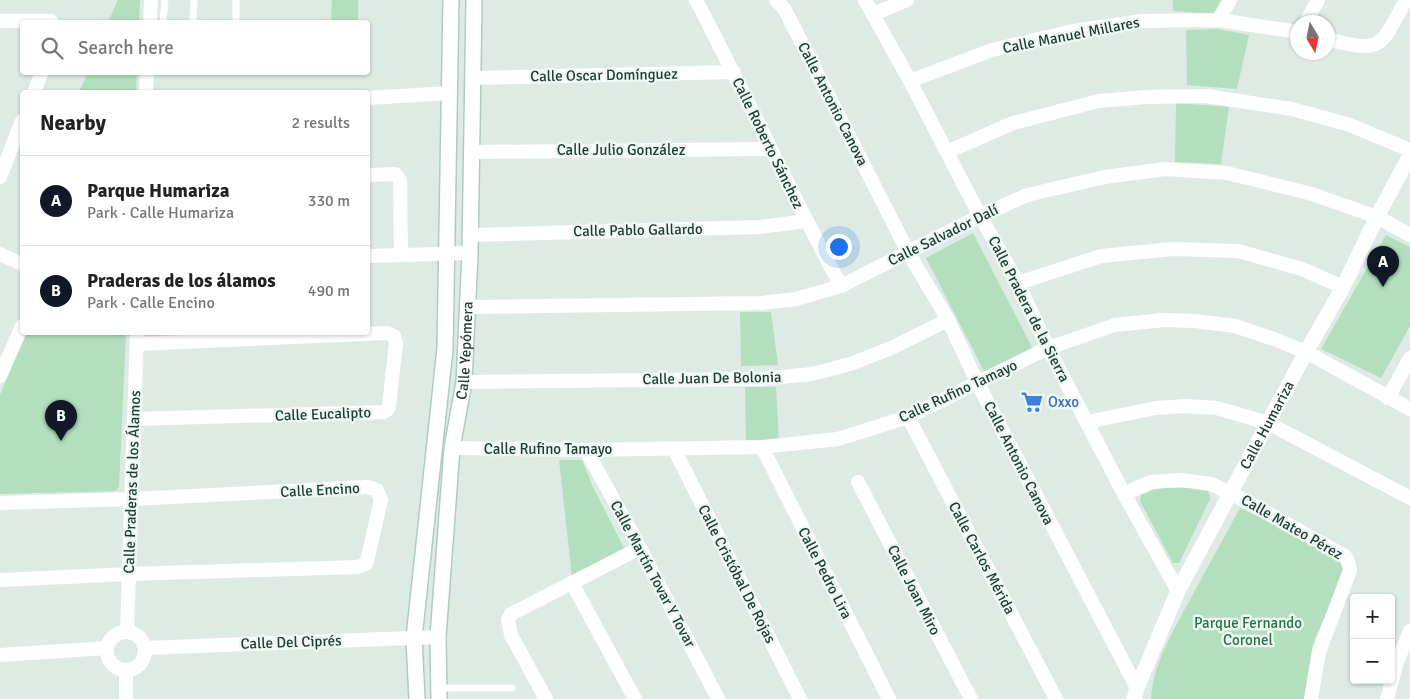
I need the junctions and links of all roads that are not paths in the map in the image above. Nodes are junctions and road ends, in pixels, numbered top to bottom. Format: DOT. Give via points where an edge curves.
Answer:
graph roads {
  1 [pos="151,0"];
  2 [pos="165,0"];
  3 [pos="194,0"];
  4 [pos="236,0"];
  5 [pos="451,0"];
  6 [pos="474,0"];
  7 [pos="696,0"];
  8 [pos="776,0"];
  9 [pos="865,0"];
  10 [pos="907,0"];
  11 [pos="1230,0"];
  12 [pos="1318,0"];
  13 [pos="1406,0"];
  14 [pos="873,14"];
  15 [pos="1310,15"];
  16 [pos="150,20"];
  17 [pos="163,20"];
  18 [pos="193,20"];
  19 [pos="236,20"];
  20 [pos="1219,20"];
  21 [pos="0,21"];
  22 [pos="20,21"];
  23 [pos="1290,31"];
  24 [pos="1335,41"];
  25 [pos="734,72"];
  26 [pos="41,75"];
  27 [pos="147,75"];
  28 [pos="473,78"];
  29 [pos="910,81"];
  30 [pos="35,90"];
  31 [pos="146,90"];
  32 [pos="449,93"];
  33 [pos="370,98"];
  34 [pos="20,126"];
  35 [pos="770,149"];
  36 [pos="1410,150"];
  37 [pos="471,152"];
  38 [pos="947,152"];
  39 [pos="1410,155"];
  40 [pos="370,175"];
  41 [pos="0,176"];
  42 [pos="980,216"];
  43 [pos="1377,217"];
  44 [pos="806,221"];
  45 [pos="470,234"];
  46 [pos="1410,235"];
  47 [pos="908,252"];
  48 [pos="470,253"];
  49 [pos="0,254"];
  50 [pos="401,254"];
  51 [pos="447,254"];
  52 [pos="370,256"];
  53 [pos="20,263"];
  54 [pos="1018,283"];
  55 [pos="841,286"];
  56 [pos="1343,287"];
  57 [pos="467,306"];
  58 [pos="948,320"];
  59 [pos="20,331"];
  60 [pos="370,333"];
  61 [pos="287,335"];
  62 [pos="137,338"];
  63 [pos="1048,348"];
  64 [pos="1306,352"];
  65 [pos="1410,358"];
  66 [pos="0,376"];
  67 [pos="464,382"];
  68 [pos="978,384"];
  69 [pos="1388,398"];
  70 [pos="1410,409"];
  71 [pos="908,417"];
  72 [pos="134,419"];
  73 [pos="1087,422"];
  74 [pos="1268,423"];
  75 [pos="762,447"];
  76 [pos="452,448"];
  77 [pos="674,449"];
  78 [pos="586,450"];
  79 [pos="858,482"];
  80 [pos="1231,492"];
  81 [pos="1124,494"];
  82 [pos="1410,498"];
  83 [pos="132,499"];
  84 [pos="0,503"];
  85 [pos="640,548"];
  86 [pos="129,574"];
  87 [pos="0,580"];
  88 [pos="572,583"];
  89 [pos="1178,591"];
  90 [pos="1410,631"];
  91 [pos="127,632"];
  92 [pos="438,637"];
  93 [pos="414,638"];
  94 [pos="108,648"];
  95 [pos="145,648"];
  96 [pos="0,655"];
  97 [pos="126,670"];
  98 [pos="512,688"];
  99 [pos="439,693"];
  100 [pos="1135,694"];
  101 [pos="126,699"];
  102 [pos="417,699"];
  103 [pos="546,699"];
  104 [pos="635,699"];
  105 [pos="718,699"];
  106 [pos="800,699"];
  107 [pos="889,699"];
  108 [pos="971,699"];
  109 [pos="1056,699"];
  110 [pos="1311,699"];
  111 [pos="1388,699"];
  1 -- 16 [label="street"];
  2 -- 17 [label="lane"];
  3 -- 18 [label="lane"];
  4 -- 19 [label="lane"];
  5 -- 32 [label="main road, Calle Yepómera"];
  6 -- 28 [label="main road, Calle Yepómera"];
  7 -- 25 [label="street, Calle Roberto Sánchez"];
  8 -- 47 [label="street, Calle Antonio Canova" via="785,10"];
  9 -- 14 [label="street, Calle Pradera de la Sierra"];
  10 -- 14 [label="street"];
  11 -- 20 [label="street"];
  12 -- 15 [label="street"];
  13 -- 24 [label="street" via="1386,37 1375,45 1354,46"];
  14 -- 29 [label="street, Calle Pradera de la Sierra"];
  20 -- 23 [label="street, Calle Manuel Millares"];
  20 -- 29 [label="street, Calle Manuel Millares" via="1142,21 1073,32 992,50"];
  21 -- 22 [label="street"];
  25 -- 28 [label="street, Calle Oscar Domínguez"];
  25 -- 35 [label="street, Calle Roberto Sánchez"];
  26 -- 30 [label="street"];
  27 -- 31 [label="street"];
  28 -- 37 [label="main road, Calle Yepómera"];
  29 -- 38 [label="street, Calle Pradera de la Sierra"];
  32 -- 33 [label="street"];
  32 -- 51 [label="main road, Calle Yepómera"];
  34 -- 41 [label="street"];
  35 -- 37 [label="street, Calle Julio González"];
  35 -- 44 [label="street, Calle Roberto Sánchez"];
  36 -- 38 [label="street" via="1350,125 1292,109 1206,96 1099,101 1013,124"];
  37 -- 45 [label="main road, Calle Yepómera"];
  38 -- 42 [label="street, Calle Pradera de la Sierra"];
  39 -- 43 [label="main road, Calle Humariza"];
  40 -- 50 [label="street" via="395,174 400,180"];
  42 -- 43 [label="street, Calle Salvador Dalí" via="1027,195 1105,176 1165,169 1228,173 1312,194"];
  42 -- 47 [label="street, Calle Salvador Dalí"];
  42 -- 54 [label="street, Calle Pradera de la Sierra"];
  43 -- 46 [label="street, Calle Salvador Dalí"];
  43 -- 56 [label="main road, Calle Humariza"];
  44 -- 45 [label="street, Calle Pablo Gallardo" via="760,228"];
  44 -- 55 [label="street, Calle Roberto Sánchez"];
  45 -- 48 [label="main road, Calle Yepómera"];
  47 -- 55 [label="street, Calle Salvador Dalí"];
  47 -- 58 [label="street, Calle Antonio Canova"];
  48 -- 51 [label="street"];
  48 -- 57 [label="main road, Calle Yepómera"];
  49 -- 53 [label="street"];
  50 -- 51 [label="street"];
  50 -- 52 [label="street"];
  51 -- 93 [label="main road, Calle Yepómera" via="445,349"];
  54 -- 56 [label="street" via="1101,256 1173,248 1238,251 1302,269"];
  54 -- 63 [label="street, Calle Pradera de la Sierra"];
  55 -- 57 [label="street, Calle Salvador Dalí" via="796,299 761,303"];
  56 -- 64 [label="main road, Calle Humariza"];
  57 -- 67 [label="main road, Calle Yepómera"];
  58 -- 67 [label="street, Calle Juan De Bolonia" via="889,349 812,374 759,379"];
  58 -- 68 [label="street, Calle Antonio Canova"];
  59 -- 66 [label="street"];
  60 -- 72 [label="street, Calle Eucalipto" via="387,333 394,336 396,343 388,406 384,412"];
  61 -- 62 [label="street, Calle Eucalipto"];
  62 -- 72 [label="street, Calle Praderas de los Álamos"];
  63 -- 64 [label="street, Calle Rufino Tamayo" via="1115,325 1164,320 1235,326"];
  63 -- 68 [label="street, Calle Rufino Tamayo"];
  63 -- 73 [label="street, Calle Pradera de la Sierra"];
  64 -- 69 [label="street, Calle Rufino Tamayo"];
  64 -- 74 [label="main road, Calle Humariza"];
  65 -- 69 [label="street"];
  67 -- 76 [label="main road, Calle Yepómera"];
  68 -- 71 [label="street, Calle Rufino Tamayo"];
  68 -- 100 [label="street, Calle Antonio Canova"];
  69 -- 70 [label="street, Calle Rufino Tamayo"];
  71 -- 75 [label="street, Calle Rufino Tamayo" via="838,439"];
  71 -- 109 [label="street, Calle Carlos Mérida"];
  72 -- 83 [label="street, Calle Praderas de los Álamos"];
  73 -- 74 [label="street" via="1156,408 1186,406 1217,408"];
  73 -- 81 [label="street, Calle Pradera de la Sierra"];
  74 -- 80 [label="main road, Calle Humariza"];
  74 -- 82 [label="street"];
  75 -- 77 [label="street, Calle Rufino Tamayo"];
  75 -- 107 [label="street, Calle Pedro Lira"];
  76 -- 78 [label="street, Calle Rufino Tamayo"];
  76 -- 92 [label="main road, Calle Yepómera"];
  77 -- 78 [label="street, Calle Rufino Tamayo"];
  77 -- 106 [label="street, Calle Cristóbal De Rojas"];
  78 -- 85 [label="street, Calle Martín Tovar Y Tovar"];
  79 -- 108 [label="street, Calle Joan Miro"];
  80 -- 81 [label="street, Calle Mateo Pérez" via="1211,484 1180,480 1151,482"];
  80 -- 89 [label="main road, Calle Humariza"];
  80 -- 110 [label="street, Calle Mateo Pérez" via="1345,556 1348,561 1350,570 1320,652"];
  81 -- 89 [label="street, Calle Pradera de la Sierra"];
  83 -- 84 [label="street, Calle Encino"];
  83 -- 86 [label="street, Calle Praderas de los Álamos"];
  83 -- 86 [label="street, Calle Encino" via="367,487 377,490 380,500 367,561 358,567"];
  85 -- 88 [label="street"];
  85 -- 105 [label="street, Calle Martín Tovar Y Tovar"];
  86 -- 87 [label="street, Calle Encino"];
  86 -- 91 [label="street, Calle Praderas de los Álamos"];
  88 -- 103 [label="street" via="512,614 508,620 511,635"];
  88 -- 104 [label="street"];
  89 -- 100 [label="main road, Calle Humariza"];
  90 -- 111 [label="street" via="1397,662"];
  91 -- 94 [label="street" via="116,635"];
  91 -- 95 [label="street" via="139,637"];
  92 -- 93 [label="street, Calle Del Ciprés"];
  92 -- 99 [label="main road, Calle Yepómera"];
  93 -- 95 [label="street, Calle Del Ciprés"];
  93 -- 102 [label="main road, Calle Yepómera"];
  94 -- 96 [label="street"];
  94 -- 97 [label="street" via="114,665"];
  95 -- 97 [label="street" via="141,664"];
  97 -- 101 [label="street"];
  98 -- 99 [label="lane"];
}
